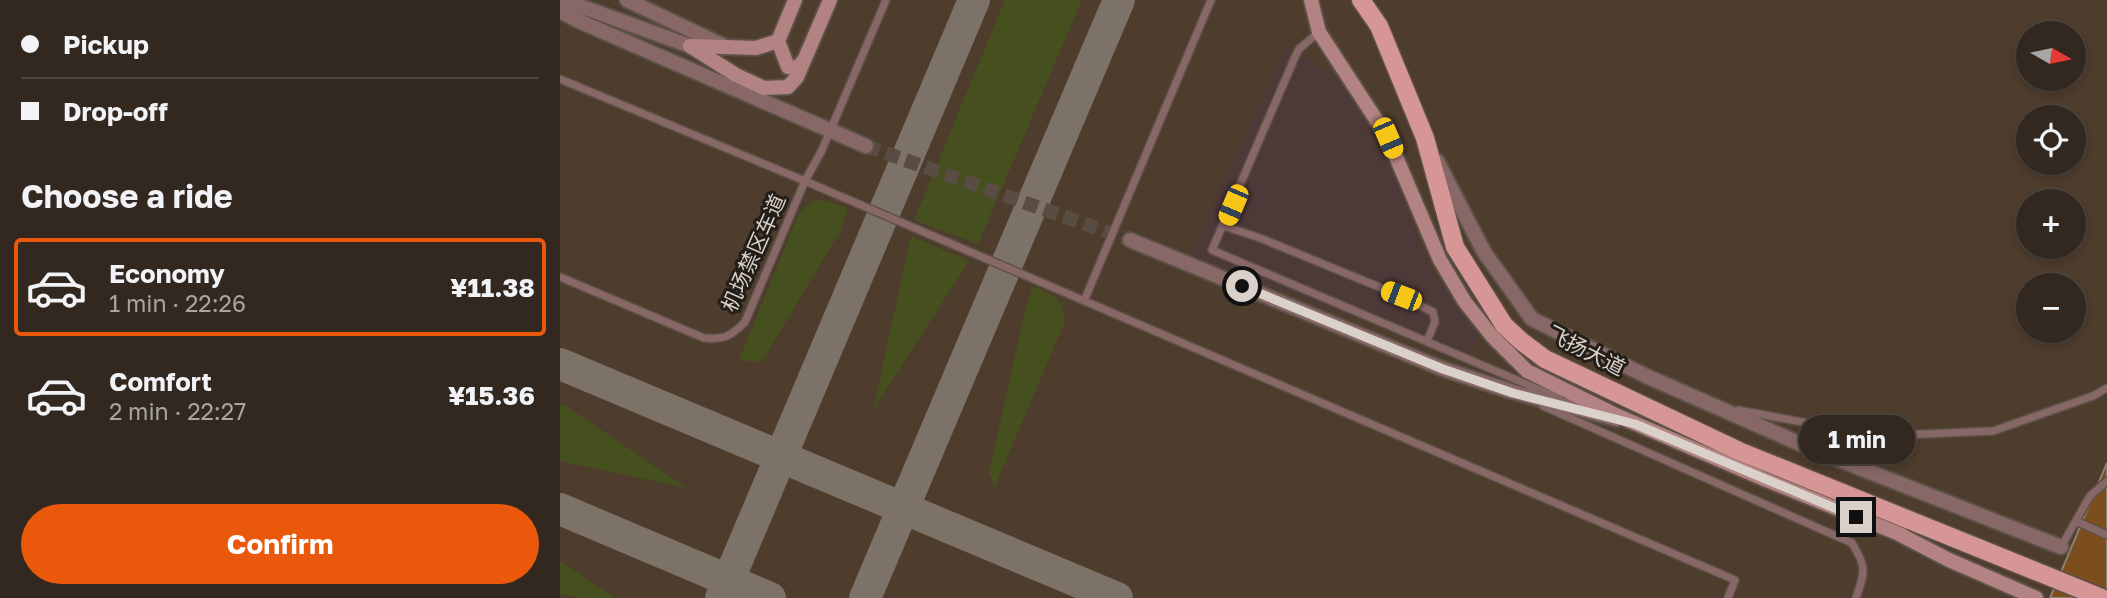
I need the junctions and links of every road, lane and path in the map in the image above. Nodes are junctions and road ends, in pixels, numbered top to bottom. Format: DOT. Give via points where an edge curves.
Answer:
graph roads {
  1 [pos="564,0"];
  2 [pos="579,0"];
  3 [pos="627,0"];
  4 [pos="795,0"];
  5 [pos="830,0"];
  6 [pos="886,0"];
  7 [pos="1212,0"];
  8 [pos="1311,0"];
  9 [pos="1360,0"];
  10 [pos="560,11"];
  11 [pos="593,11"];
  12 [pos="1319,33"];
  13 [pos="778,41"];
  14 [pos="690,46"];
  15 [pos="727,47"];
  16 [pos="804,60"];
  17 [pos="560,79"];
  18 [pos="1425,138"];
  19 [pos="866,146"];
  20 [pos="805,181"];
  21 [pos="1224,226"];
  22 [pos="1130,240"];
  23 [pos="560,277"];
  24 [pos="1084,301"];
  25 [pos="1427,341"];
  26 [pos="2107,388"];
  27 [pos="1513,393"];
  28 [pos="1716,406"];
  29 [pos="1587,412"];
  30 [pos="1635,424"];
  31 [pos="1739,451"];
  32 [pos="2107,481"];
  33 [pos="2076,521"];
  34 [pos="1902,535"];
  35 [pos="2107,535"];
  36 [pos="2061,547"];
  37 [pos="1728,598"];
  38 [pos="1856,598"];
  39 [pos="2036,598"];
  40 [pos="2102,598"];
  1 -- 11 [label="street"];
  2 -- 11 [label="street"];
  3 -- 15 [label="street"];
  4 -- 13 [label="main road"];
  5 -- 16 [label="main road"];
  6 -- 20 [label="lane"];
  7 -- 24 [label="lane"];
  8 -- 12 [label="main road"];
  9 -- 18 [label="main road, 飞扬大道" via="1379,26"];
  10 -- 19 [label="street"];
  11 -- 14 [label="street"];
  12 -- 21 [label="lane" via="1299,49"];
  12 -- 30 [label="main road" via="1388,138 1440,260 1492,336 1527,371"];
  13 -- 15 [label="main road" via="756,48"];
  13 -- 16 [label="main road" via="788,67 797,68"];
  14 -- 15 [label="main road"];
  14 -- 16 [label="main road" via="764,88 788,87"];
  17 -- 20 [label="lane, 机场禁区车道"];
  18 -- 28 [label="street" via="1484,252 1532,319"];
  18 -- 31 [label="main road, 飞扬大道" via="1455,247 1504,325 1545,359"];
  20 -- 23 [label="lane, 机场禁区车道" via="745,322 732,334 704,338"];
  20 -- 24 [label="lane"];
  21 -- 25 [label="lane" via="1433,312 1435,322"];
  21 -- 25 [label="lane" via="1212,250"];
  22 -- 27 [label="street" via="1443,369"];
  24 -- 37 [label="lane" via="1735,580"];
  25 -- 29 [label="lane"];
  26 -- 28 [label="lane" via="1993,431 1878,436"];
  27 -- 29 [label="street"];
  27 -- 38 [label="lane" via="1852,543 1863,562"];
  28 -- 36 [label="street" via="1819,452"];
  29 -- 30 [label="street"];
  30 -- 34 [label="main road"];
  31 -- 34 [label="main road"];
  31 -- 40 [label="main road, 飞扬大道"];
  32 -- 33 [label="lane" via="2090,496"];
  33 -- 35 [label="lane"];
  33 -- 36 [label="lane"];
  34 -- 39 [label="main road"];
}
